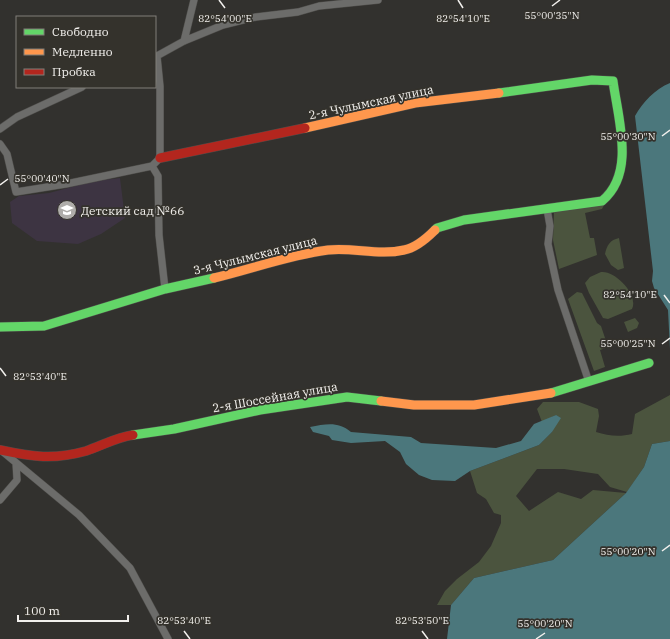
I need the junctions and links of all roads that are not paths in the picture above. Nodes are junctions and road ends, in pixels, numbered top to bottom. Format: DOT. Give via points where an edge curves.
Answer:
graph roads {
  1 [pos="194,0"];
  2 [pos="378,0"];
  3 [pos="184,41"];
  4 [pos="156,56"];
  5 [pos="613,81"];
  6 [pos="80,88"];
  7 [pos="0,129"];
  8 [pos="0,144"];
  9 [pos="160,158"];
  10 [pos="152,166"];
  11 [pos="547,209"];
  12 [pos="165,289"];
  13 [pos="0,328"];
  14 [pos="650,363"];
  15 [pos="589,382"];
  16 [pos="1,450"];
  17 [pos="16,463"];
  18 [pos="0,500"];
  19 [pos="168,639"];
  1 -- 3 [label="street"];
  2 -- 3 [label="street" via="319,6 298,12 256,17 223,25"];
  3 -- 4 [label="street"];
  4 -- 9 [label="street" via="160,86"];
  5 -- 9 [label="street, 2-я Чулымская улица" via="592,80 415,103"];
  5 -- 11 [label="street, 3-я Чулымская улица" via="622,165 616,185 610,195 602,201"];
  6 -- 7 [label="street" via="17,117"];
  8 -- 10 [label="street" via="7,154 16,192"];
  9 -- 10 [label="street"];
  10 -- 12 [label="street" via="158,176 159,235"];
  11 -- 12 [label="street, 3-я Чулымская улица" via="444,225 405,250 329,250 302,254 240,272"];
  11 -- 15 [label="street" via="550,226 548,244 558,290"];
  12 -- 13 [label="street, 3-я Чулымская улица" via="44,326"];
  14 -- 15 [label="street, 2-я Шоссейная улица"];
  15 -- 16 [label="street, 2-я Шоссейная улица" via="544,395 474,406 414,405 347,397 260,410 174,429 129,435 85,451 52,458 32,457"];
  16 -- 17 [label="street"];
  17 -- 18 [label="street" via="17,480"];
  17 -- 19 [label="street" via="79,515 130,568"];
}
